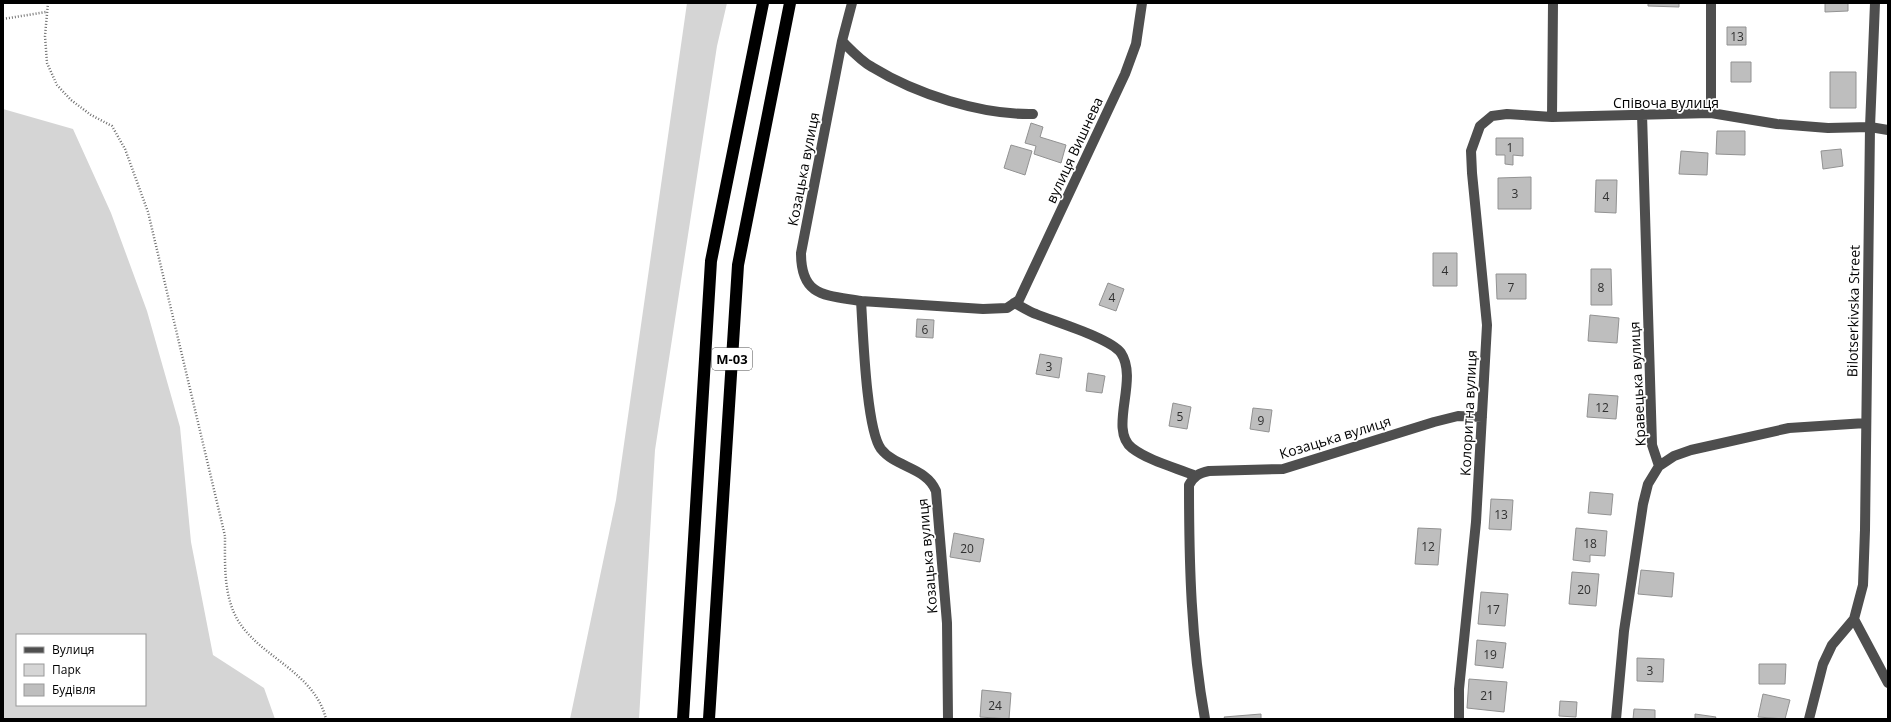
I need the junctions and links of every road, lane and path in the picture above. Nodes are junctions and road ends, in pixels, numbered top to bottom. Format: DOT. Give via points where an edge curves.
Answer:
graph roads {
  1 [pos="48,3"];
  2 [pos="763,3"];
  3 [pos="790,3"];
  4 [pos="852,3"];
  5 [pos="1142,3"];
  6 [pos="1552,3"];
  7 [pos="1711,3"];
  8 [pos="1875,3"];
  9 [pos="46,12"];
  10 [pos="3,19"];
  11 [pos="842,41"];
  12 [pos="1711,113"];
  13 [pos="1033,114"];
  14 [pos="1642,114"];
  15 [pos="1492,116"];
  16 [pos="1552,117"];
  17 [pos="1870,127"];
  18 [pos="1888,130"];
  19 [pos="860,301"];
  20 [pos="1014,303"];
  21 [pos="1482,417"];
  22 [pos="1866,423"];
  23 [pos="1659,466"];
  24 [pos="1196,476"];
  25 [pos="1854,619"];
  26 [pos="1888,683"];
  27 [pos="326,719"];
  28 [pos="683,719"];
  29 [pos="710,719"];
  30 [pos="948,719"];
  31 [pos="1205,719"];
  32 [pos="1459,719"];
  33 [pos="1616,719"];
  34 [pos="1809,719"];
  1 -- 9 [label="path"];
  2 -- 28 [label="highway, М-03" via="712,261"];
  3 -- 29 [label="highway, М-03" via="738,265"];
  4 -- 11 [label="street, Козацька вулиця"];
  5 -- 20 [label="street, вулиця Вишнева" via="1136,44 1125,74 1030,279 1019,300"];
  6 -- 16 [label="street"];
  7 -- 12 [label="street"];
  8 -- 17 [label="street, Bilotserkivska Street"];
  9 -- 10 [label="path"];
  9 -- 27 [label="path" via="47,63 57,85 91,115 112,126 125,149 148,212 225,536 226,580 230,603 241,625 299,676 313,693"];
  11 -- 13 [label="street" via="871,67 912,86 976,108 1011,114"];
  11 -- 19 [label="street, Козацька вулиця" via="801,253 801,269 807,283 817,292"];
  12 -- 14 [label="street, Співоча вулиця"];
  12 -- 17 [label="street, Співоча вулиця" via="1778,124 1828,128"];
  14 -- 16 [label="street, Співоча вулиця"];
  14 -- 23 [label="street, Кравецька вулиця" via="1652,445"];
  15 -- 16 [label="street, Співоча вулиця" via="1507,114"];
  15 -- 21 [label="street, Колоритна вулиця" via="1480,126 1471,151 1487,326"];
  17 -- 18 [label="street, Співоча вулиця"];
  17 -- 22 [label="street, Bilotserkivska Street"];
  19 -- 20 [label="street, Козацька вулиця" via="983,309 1007,308"];
  19 -- 30 [label="street, Козацька вулиця" via="871,415 876,440 895,461 928,479 937,496 947,623"];
  20 -- 24 [label="street" via="1034,314 1108,343 1120,352 1127,365 1128,377 1122,428 1125,439 1139,453"];
  21 -- 24 [label="street, Козацька вулиця" via="1458,416 1434,422 1283,469 1209,471"];
  21 -- 32 [label="street, Колоритна вулиця" via="1476,522 1459,689"];
  22 -- 23 [label="street" via="1789,428 1691,450 1674,456"];
  22 -- 25 [label="street, Bilotserkivska Street" via="1863,585"];
  23 -- 33 [label="street" via="1648,484 1643,504 1624,631"];
  24 -- 31 [label="street" via="1189,486 1189,544 1195,637"];
  25 -- 26 [label="street"];
  25 -- 34 [label="street" via="1832,645 1822,664"];
}
